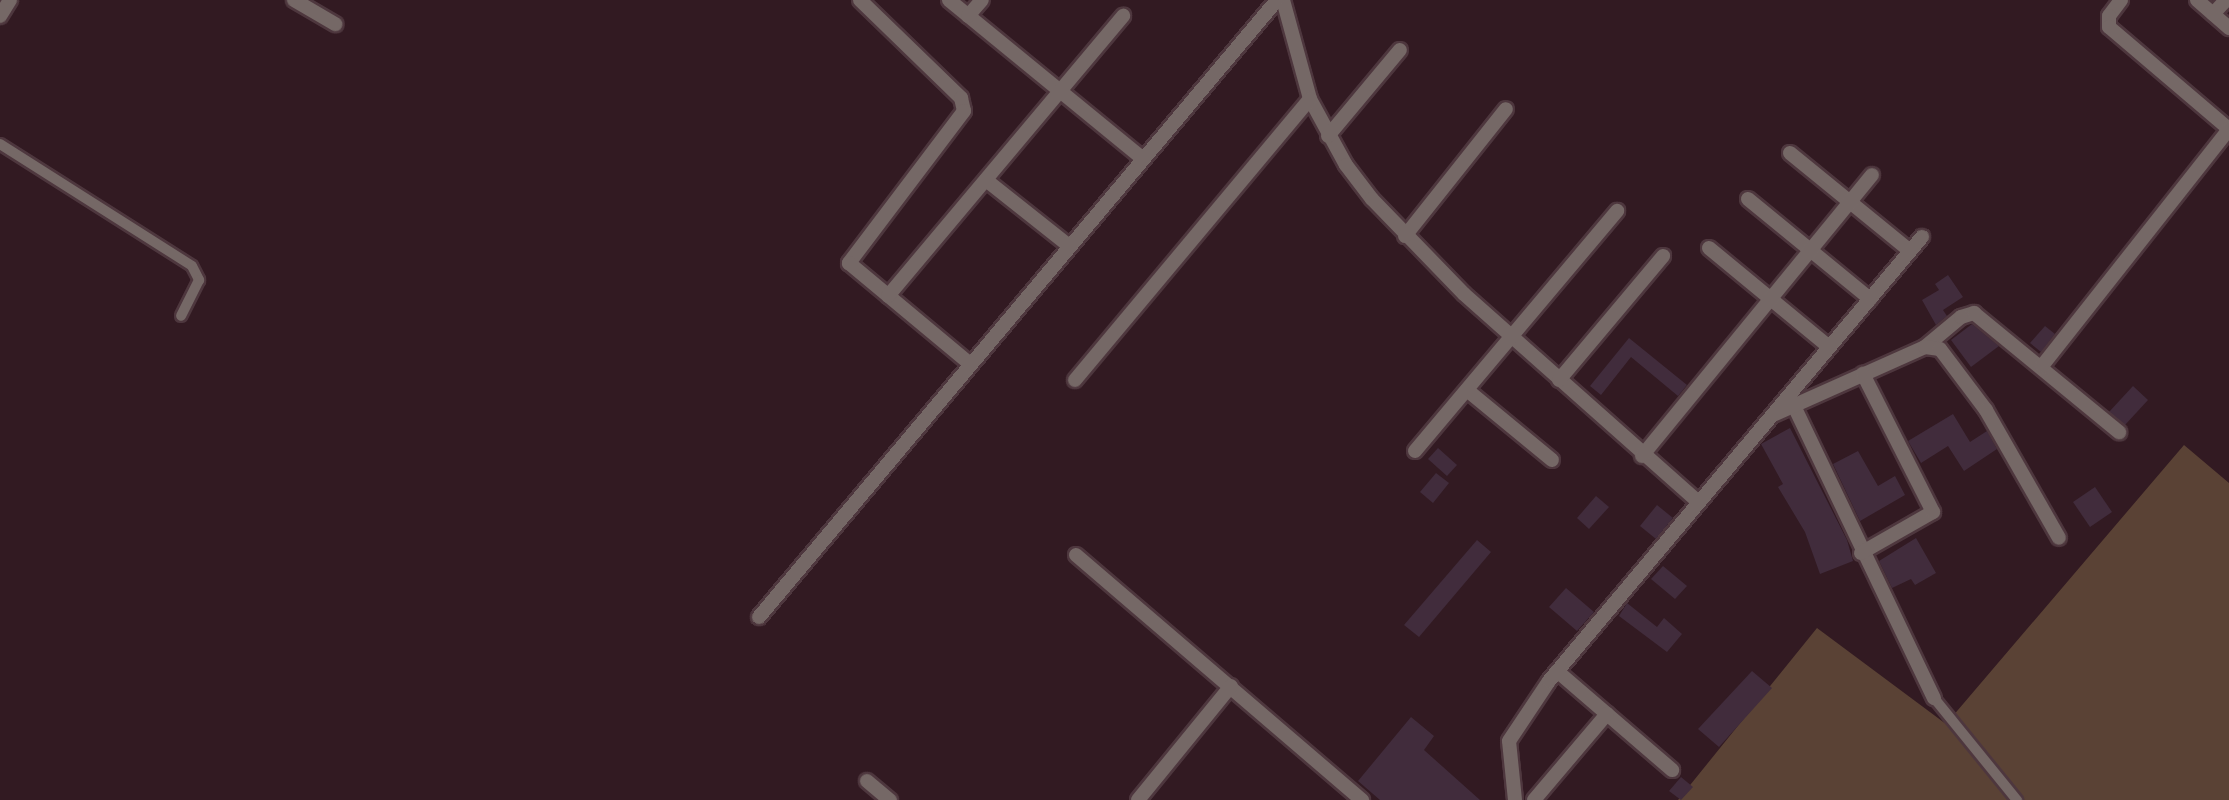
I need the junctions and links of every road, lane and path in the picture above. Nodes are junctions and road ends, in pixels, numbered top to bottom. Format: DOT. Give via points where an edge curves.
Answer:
graph roads {
  1 [pos="10,0"];
  2 [pos="859,0"];
  3 [pos="949,0"];
  4 [pos="982,0"];
  5 [pos="1277,0"];
  6 [pos="1283,0"];
  7 [pos="2121,0"];
  8 [pos="2197,0"];
  9 [pos="2226,0"];
  10 [pos="303,2"];
  11 [pos="2213,14"];
  12 [pos="0,16"];
  13 [pos="968,16"];
  14 [pos="1123,16"];
  15 [pos="335,24"];
  16 [pos="2229,28"];
  17 [pos="1400,50"];
  18 [pos="1061,91"];
  19 [pos="1310,99"];
  20 [pos="1506,109"];
  21 [pos="2229,129"];
  22 [pos="1328,135"];
  23 [pos="0,144"];
  24 [pos="1790,153"];
  25 [pos="1142,158"];
  26 [pos="1872,175"];
  27 [pos="986,180"];
  28 [pos="1748,199"];
  29 [pos="1850,203"];
  30 [pos="1617,211"];
  31 [pos="1405,236"];
  32 [pos="1922,237"];
  33 [pos="1068,246"];
  34 [pos="1709,248"];
  35 [pos="1811,250"];
  36 [pos="1910,251"];
  37 [pos="1663,256"];
  38 [pos="888,296"];
  39 [pos="1771,299"];
  40 [pos="1870,299"];
  41 [pos="181,316"];
  42 [pos="1511,337"];
  43 [pos="1829,347"];
  44 [pos="1925,347"];
  45 [pos="970,363"];
  46 [pos="2042,366"];
  47 [pos="1863,374"];
  48 [pos="1075,380"];
  49 [pos="1559,380"];
  50 [pos="1467,390"];
  51 [pos="1794,406"];
  52 [pos="1771,416"];
  53 [pos="2119,432"];
  54 [pos="1415,451"];
  55 [pos="1642,456"];
  56 [pos="1552,460"];
  57 [pos="1698,502"];
  58 [pos="2059,538"];
  59 [pos="1861,553"];
  60 [pos="1076,555"];
  61 [pos="759,617"];
  62 [pos="1557,671"];
  63 [pos="1231,686"];
  64 [pos="1934,698"];
  65 [pos="1607,714"];
  66 [pos="1672,770"];
  67 [pos="867,780"];
  68 [pos="890,800"];
  69 [pos="1138,800"];
  70 [pos="1362,800"];
  71 [pos="1515,800"];
  72 [pos="1534,800"];
  73 [pos="2017,800"];
  1 -- 12 [label="street"];
  2 -- 38 [label="street" via="964,104 962,116 849,260"];
  3 -- 13 [label="street"];
  4 -- 13 [label="street"];
  5 -- 25 [label="street"];
  6 -- 19 [label="street"];
  7 -- 21 [label="street" via="2109,16 2109,27"];
  8 -- 11 [label="street"];
  9 -- 11 [label="street"];
  10 -- 15 [label="street"];
  11 -- 16 [label="street"];
  13 -- 18 [label="street"];
  14 -- 18 [label="street"];
  17 -- 22 [label="street"];
  18 -- 25 [label="street"];
  18 -- 27 [label="street"];
  19 -- 22 [label="street"];
  19 -- 48 [label="street"];
  20 -- 31 [label="street"];
  21 -- 46 [label="street"];
  22 -- 31 [label="street" via="1359,182"];
  23 -- 41 [label="lane" via="192,266 200,280"];
  24 -- 29 [label="street"];
  25 -- 33 [label="street"];
  26 -- 29 [label="street"];
  27 -- 33 [label="street"];
  27 -- 38 [label="street"];
  28 -- 35 [label="street"];
  29 -- 35 [label="street"];
  29 -- 36 [label="street"];
  30 -- 42 [label="street"];
  31 -- 42 [label="street"];
  32 -- 36 [label="street"];
  33 -- 45 [label="street"];
  34 -- 39 [label="street"];
  35 -- 39 [label="street"];
  35 -- 40 [label="street"];
  36 -- 40 [label="street"];
  37 -- 49 [label="street"];
  38 -- 45 [label="street"];
  39 -- 43 [label="street"];
  39 -- 55 [label="street"];
  40 -- 43 [label="street"];
  42 -- 49 [label="street"];
  42 -- 50 [label="street"];
  43 -- 52 [label="street"];
  44 -- 46 [label="street" via="1961,317 1974,313"];
  44 -- 47 [label="street"];
  44 -- 58 [label="street" via="1934,346 1946,355 1978,399"];
  45 -- 61 [label="street"];
  46 -- 53 [label="street"];
  47 -- 51 [label="street"];
  47 -- 59 [label="street" via="1933,512"];
  49 -- 55 [label="street"];
  50 -- 54 [label="street"];
  50 -- 56 [label="street"];
  51 -- 52 [label="street"];
  51 -- 59 [label="street"];
  52 -- 57 [label="street"];
  55 -- 57 [label="street"];
  57 -- 62 [label="street"];
  59 -- 64 [label="street"];
  60 -- 63 [label="street"];
  62 -- 65 [label="street"];
  62 -- 71 [label="street" via="1509,741"];
  63 -- 69 [label="street"];
  63 -- 70 [label="street"];
  64 -- 73 [label="lane"];
  65 -- 66 [label="street"];
  65 -- 72 [label="street"];
  67 -- 68 [label="street"];
}
